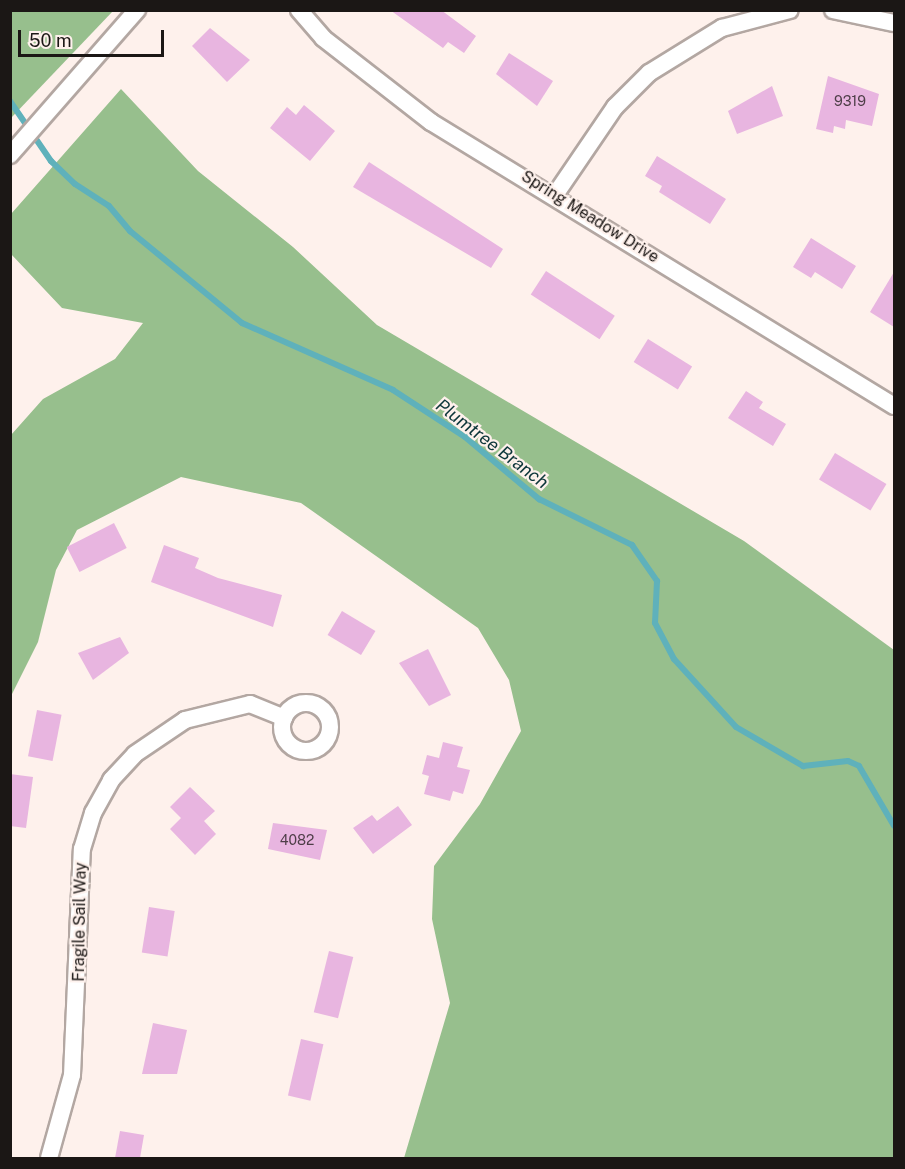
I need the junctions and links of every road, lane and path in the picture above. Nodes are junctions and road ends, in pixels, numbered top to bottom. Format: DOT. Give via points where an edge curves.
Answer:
graph roads {
  1 [pos="137,10"];
  2 [pos="299,10"];
  3 [pos="790,10"];
  4 [pos="834,10"];
  5 [pos="894,22"];
  6 [pos="15,150"];
  7 [pos="555,195"];
  8 [pos="894,406"];
  9 [pos="284,717"];
  10 [pos="49,1158"];
  1 -- 6 [label="street"];
  2 -- 7 [label="street, Spring Meadow Drive" via="323,38 401,101"];
  3 -- 7 [label="street" via="722,28 649,73 615,106"];
  4 -- 5 [label="street"];
  7 -- 8 [label="street, Spring Meadow Drive"];
  9 -- 10 [label="street, Fragile Sail Way" via="250,704 185,720 135,754 111,780 93,813 82,849 72,1075"];
}
